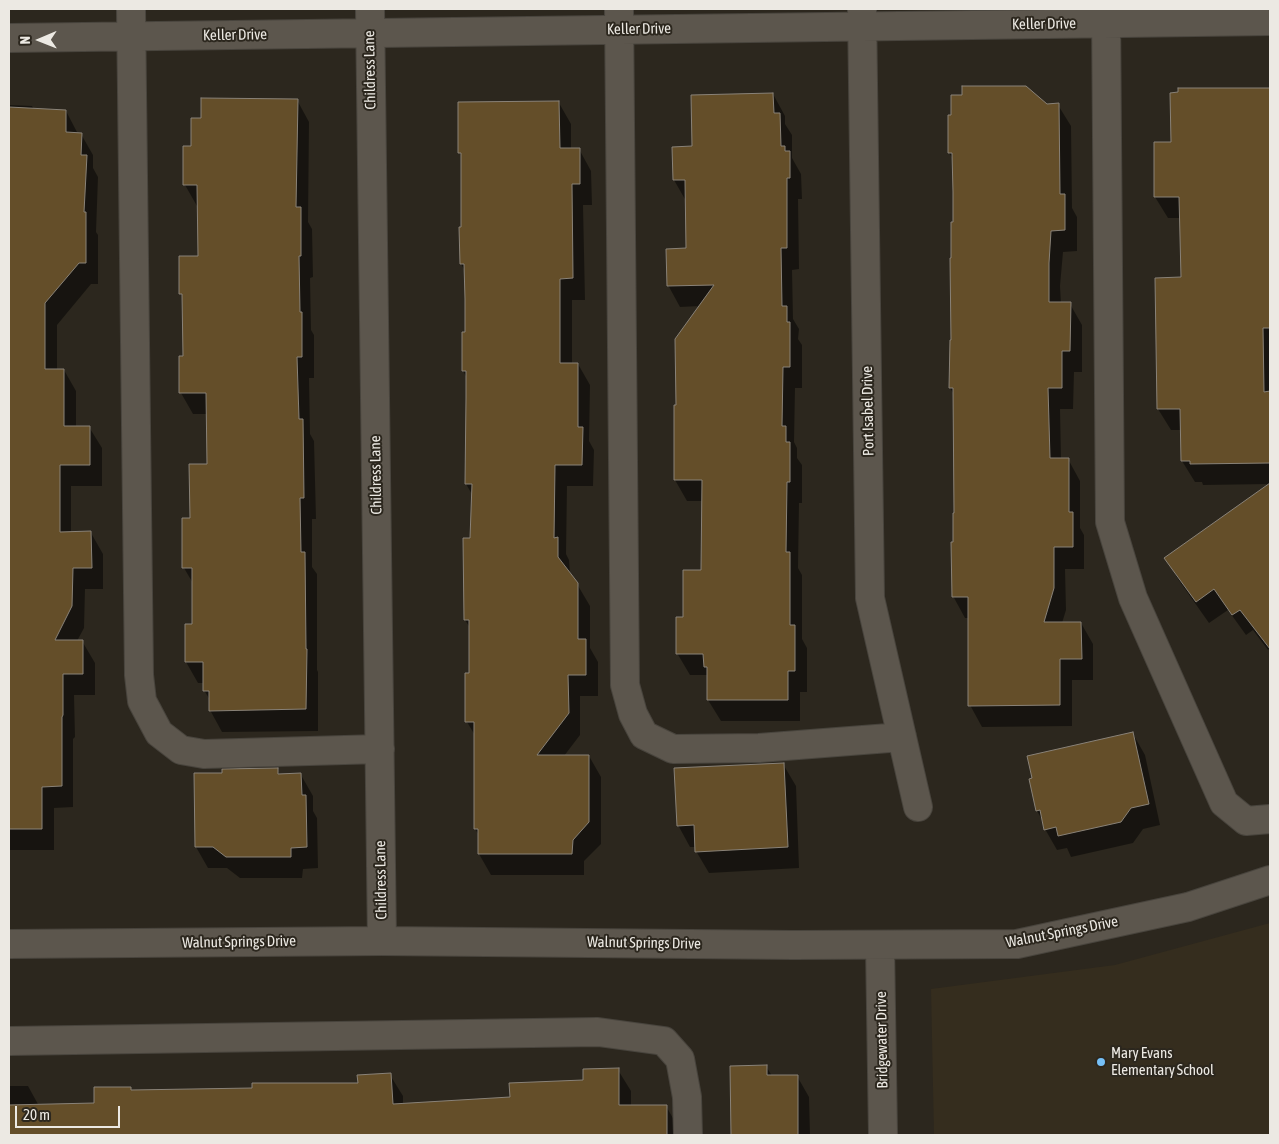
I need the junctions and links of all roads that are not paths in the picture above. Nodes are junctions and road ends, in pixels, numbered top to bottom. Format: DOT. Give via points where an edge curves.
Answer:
graph roads {
  1 [pos="131,9"];
  2 [pos="1106,16"];
  3 [pos="862,18"];
  4 [pos="619,19"];
  5 [pos="370,21"];
  6 [pos="1270,21"];
  7 [pos="132,36"];
  8 [pos="9,38"];
  9 [pos="902,737"];
  10 [pos="380,749"];
  11 [pos="918,807"];
  12 [pos="1270,819"];
  13 [pos="1270,880"];
  14 [pos="382,940"];
  15 [pos="9,944"];
  16 [pos="880,944"];
  17 [pos="9,1041"];
  18 [pos="688,1135"];
  19 [pos="883,1135"];
  1 -- 7 [label="street"];
  2 -- 3 [label="street, Keller Drive"];
  2 -- 6 [label="street, Keller Drive"];
  2 -- 12 [label="street" via="1110,522 1133,598 1224,803 1246,821"];
  3 -- 4 [label="street, Keller Drive"];
  3 -- 9 [label="street, Port Isabel Drive" via="870,598"];
  4 -- 5 [label="street, Keller Drive"];
  4 -- 9 [label="street" via="625,685 633,714 644,735 673,749 759,748"];
  5 -- 7 [label="street, Keller Drive"];
  5 -- 10 [label="street, Childress Lane"];
  7 -- 8 [label="street, Keller Drive"];
  7 -- 10 [label="street" via="139,675 142,701 159,733 181,750 204,754"];
  9 -- 11 [label="street, Port Isabel Drive"];
  10 -- 14 [label="street, Childress Lane"];
  13 -- 16 [label="street, Walnut Springs Drive" via="1188,906 1017,944"];
  14 -- 15 [label="street, Walnut Springs Drive"];
  14 -- 16 [label="street, Walnut Springs Drive"];
  16 -- 19 [label="street, Bridgewater Drive"];
  17 -- 18 [label="street" via="598,1032 664,1041 680,1059 687,1097"];
}
